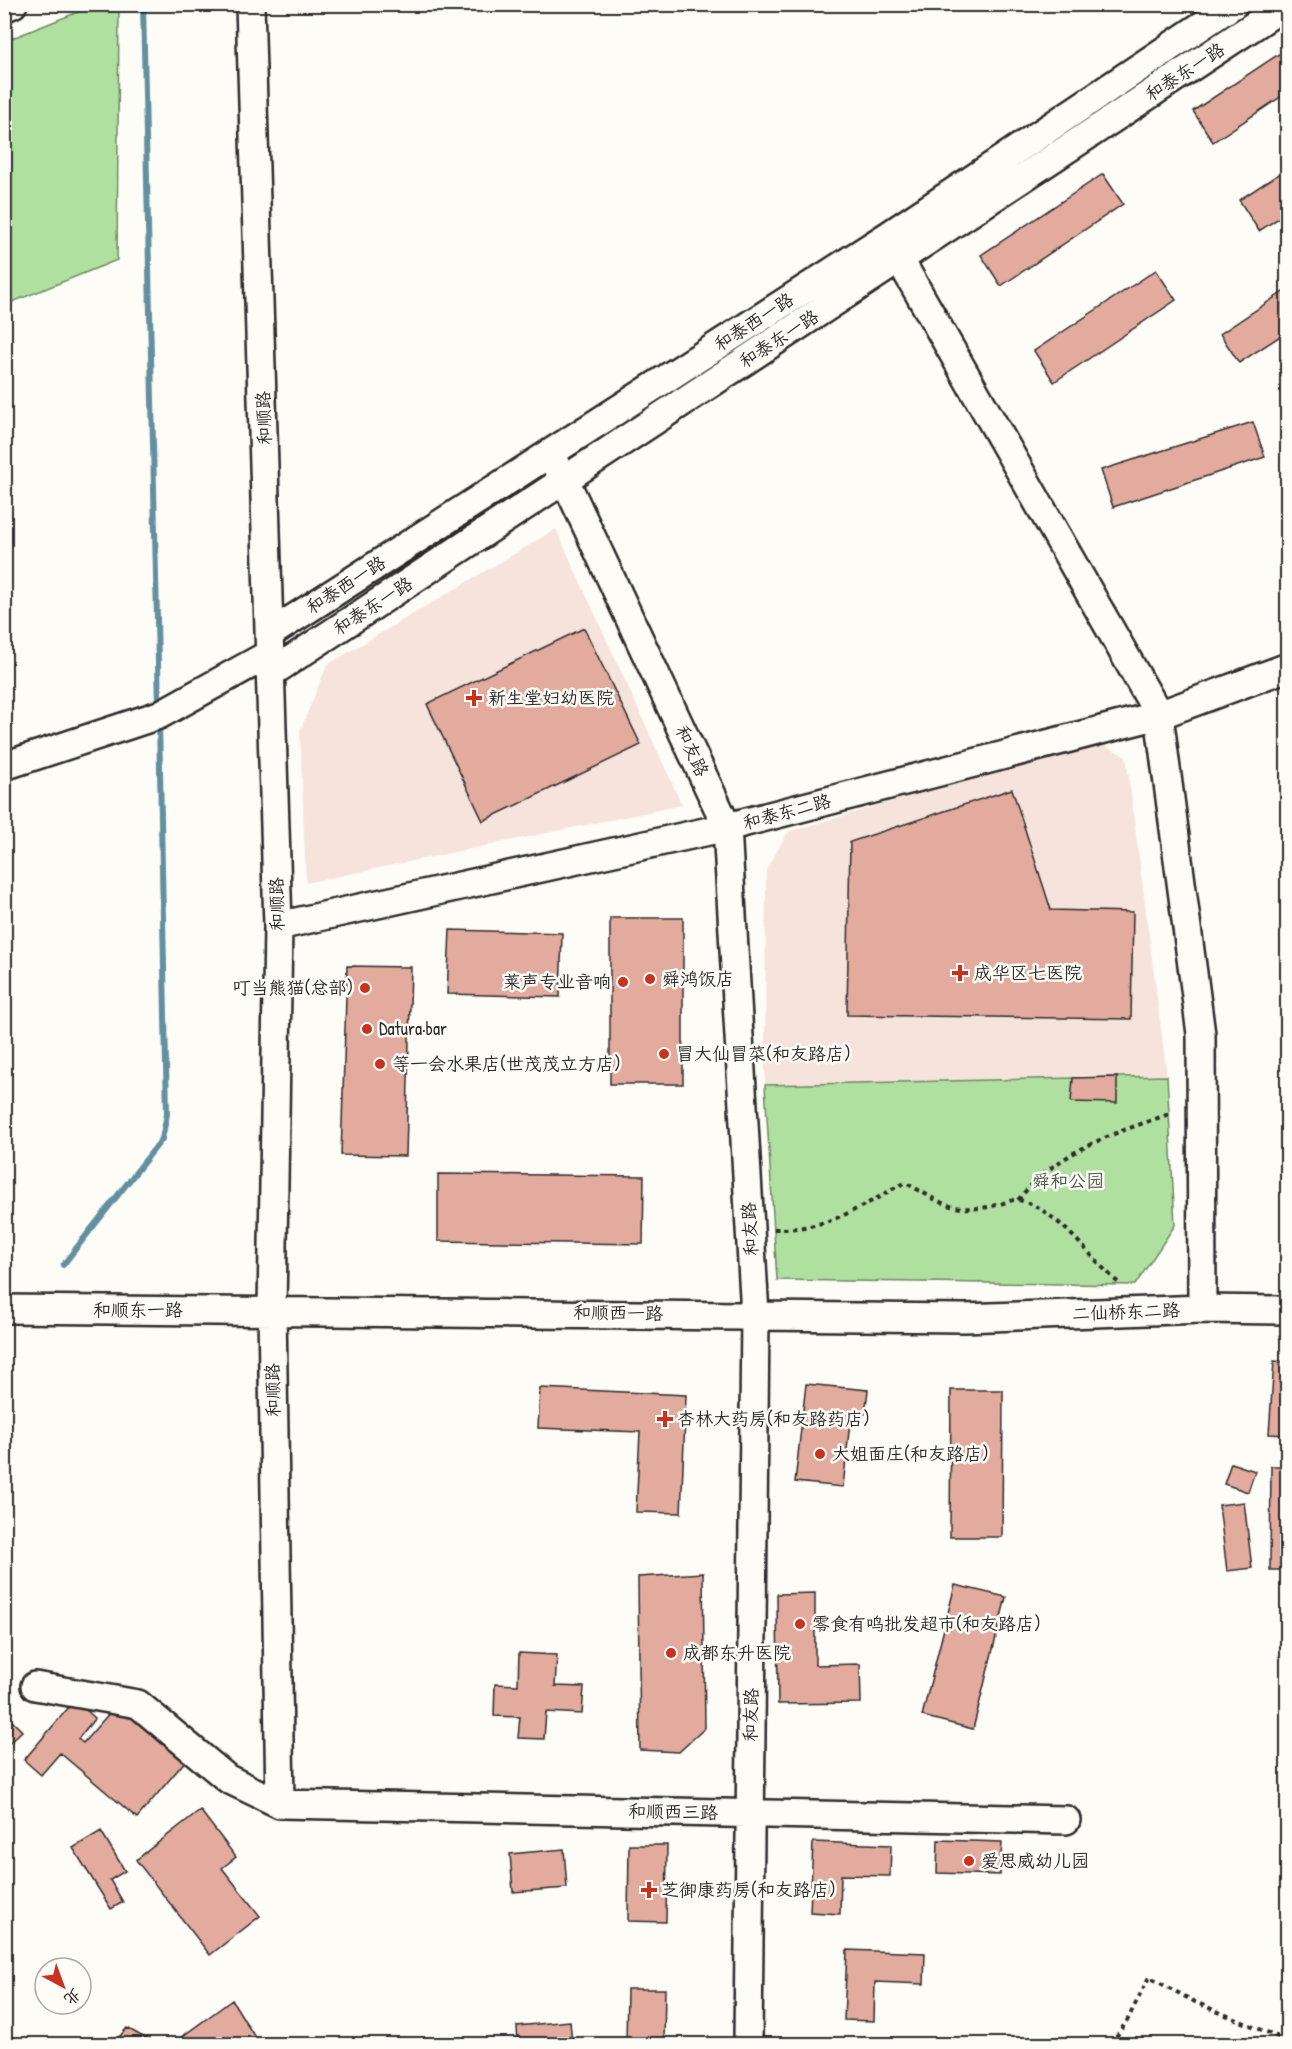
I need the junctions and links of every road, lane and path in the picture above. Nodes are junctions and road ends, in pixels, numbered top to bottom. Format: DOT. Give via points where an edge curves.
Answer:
graph roads {
  1 [pos="13,4"];
  2 [pos="250,4"];
  3 [pos="1234,4"];
  4 [pos="1287,4"];
  5 [pos="4,8"];
  6 [pos="889,236"];
  7 [pos="900,260"];
  8 [pos="549,454"];
  9 [pos="565,480"];
  10 [pos="271,653"];
  11 [pos="1287,667"];
  12 [pos="1159,715"];
  13 [pos="4,766"];
  14 [pos="728,828"];
  15 [pos="278,926"];
  16 [pos="1169,1114"];
  17 [pos="1018,1200"];
  18 [pos="774,1229"];
  19 [pos="1121,1285"];
  20 [pos="4,1309"];
  21 [pos="1202,1309"];
  22 [pos="272,1310"];
  23 [pos="1287,1310"];
  24 [pos="755,1315"];
  25 [pos="964,1318"];
  26 [pos="35,1686"];
  27 [pos="280,1804"];
  28 [pos="750,1813"];
  29 [pos="1066,1820"];
  30 [pos="1287,2041"];
  31 [pos="748,2044"];
  32 [pos="1111,2044"];
  1 -- 5 [label="street"];
  2 -- 10 [label="street, 和顺路"];
  3 -- 6 [label="street, 和泰西一路"];
  4 -- 7 [label="street, 和泰东一路"];
  6 -- 7 [label="street"];
  6 -- 8 [label="street, 和泰西一路"];
  7 -- 9 [label="street, 和泰东一路"];
  7 -- 12 [label="street"];
  8 -- 9 [label="street, 和友路"];
  8 -- 10 [label="street, 和泰西一路"];
  9 -- 10 [label="street, 和泰东一路"];
  9 -- 14 [label="street, 和友路"];
  10 -- 13 [label="street" via="159,715"];
  10 -- 15 [label="street, 和顺路"];
  11 -- 12 [label="street, 和泰东二路"];
  12 -- 14 [label="street, 和泰东二路"];
  12 -- 21 [label="street" via="1201,1034"];
  14 -- 15 [label="street, 和泰东二路"];
  14 -- 24 [label="street, 和友路"];
  15 -- 22 [label="street, 和顺路"];
  16 -- 17 [label="path" via="1081,1147 1031,1183"];
  17 -- 18 [label="path" via="962,1208 949,1206 904,1183 827,1222 797,1230"];
  17 -- 19 [label="path" via="1036,1207 1075,1237"];
  20 -- 22 [label="street, 和顺东一路"];
  21 -- 23 [label="street, 二仙桥东二路"];
  21 -- 25 [label="street, 二仙桥东二路"];
  22 -- 24 [label="street, 和顺西一路"];
  22 -- 27 [label="street, 和顺路"];
  24 -- 25 [label="street, 和顺西一路"];
  24 -- 28 [label="street, 和友路"];
  26 -- 27 [label="street" via="138,1704 228,1779"];
  27 -- 28 [label="street, 和顺西三路"];
  28 -- 29 [label="street, 和顺西三路"];
  28 -- 31 [label="street, 和友路"];
  30 -- 32 [label="path" via="1149,1977"];
}
